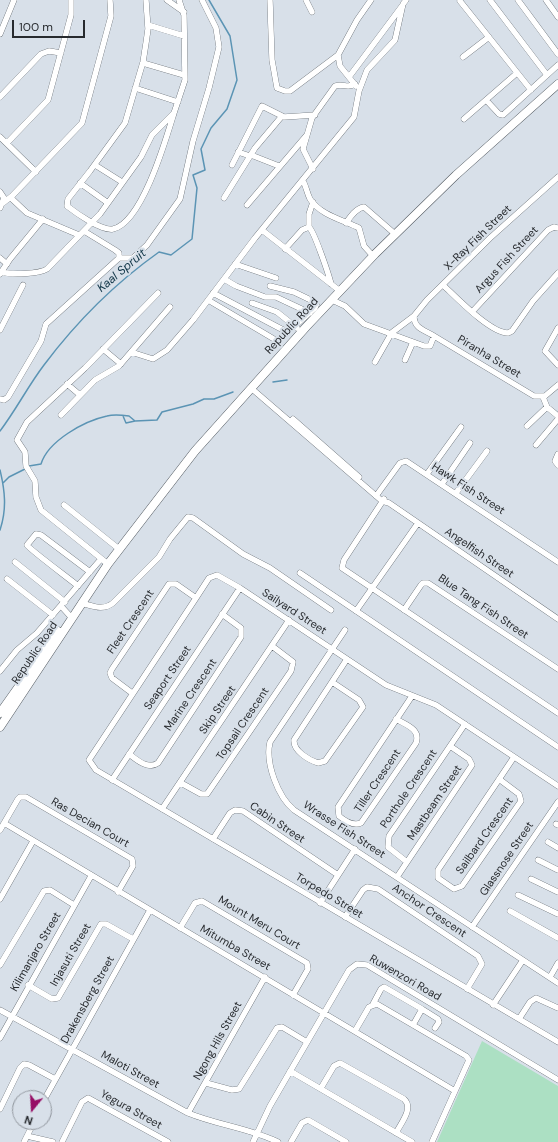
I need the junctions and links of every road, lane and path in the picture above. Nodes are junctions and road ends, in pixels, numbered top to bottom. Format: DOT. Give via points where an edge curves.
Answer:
graph roads {
  1 [pos="14,0"];
  2 [pos="71,0"];
  3 [pos="110,0"];
  4 [pos="146,0"];
  5 [pos="167,0"];
  6 [pos="179,0"];
  7 [pos="202,0"];
  8 [pos="270,0"];
  9 [pos="306,0"];
  10 [pos="371,0"];
  11 [pos="490,0"];
  12 [pos="518,0"];
  13 [pos="546,0"];
  14 [pos="460,1"];
  15 [pos="405,2"];
  16 [pos="184,12"];
  17 [pos="312,12"];
  18 [pos="558,17"];
  19 [pos="148,25"];
  20 [pos="0,34"];
  21 [pos="184,36"];
  22 [pos="489,36"];
  23 [pos="61,52"];
  24 [pos="558,54"];
  25 [pos="338,56"];
  26 [pos="463,57"];
  27 [pos="143,63"];
  28 [pos="558,65"];
  29 [pos="517,73"];
  30 [pos="184,75"];
  31 [pos="547,75"];
  32 [pos="349,77"];
  33 [pos="355,84"];
  34 [pos="558,84"];
  35 [pos="135,88"];
  36 [pos="531,90"];
  37 [pos="359,91"];
  38 [pos="0,97"];
  39 [pos="486,100"];
  40 [pos="178,102"];
  41 [pos="174,113"];
  42 [pos="315,115"];
  43 [pos="282,116"];
  44 [pos="464,120"];
  45 [pos="306,136"];
  46 [pos="0,137"];
  47 [pos="7,143"];
  48 [pos="238,152"];
  49 [pos="250,155"];
  50 [pos="96,165"];
  51 [pos="232,165"];
  52 [pos="279,166"];
  53 [pos="313,169"];
  54 [pos="36,172"];
  55 [pos="558,177"];
  56 [pos="303,181"];
  57 [pos="122,182"];
  58 [pos="80,183"];
  59 [pos="0,192"];
  60 [pos="11,198"];
  61 [pos="224,198"];
  62 [pos="108,202"];
  63 [pos="313,202"];
  64 [pos="2,203"];
  65 [pos="247,205"];
  66 [pos="44,219"];
  67 [pos="92,223"];
  68 [pos="346,223"];
  69 [pos="309,228"];
  70 [pos="558,228"];
  71 [pos="262,230"];
  72 [pos="84,231"];
  73 [pos="395,234"];
  74 [pos="79,235"];
  75 [pos="285,249"];
  76 [pos="373,256"];
  77 [pos="0,258"];
  78 [pos="119,258"];
  79 [pos="6,264"];
  80 [pos="235,264"];
  81 [pos="1,273"];
  82 [pos="558,273"];
  83 [pos="276,278"];
  84 [pos="224,279"];
  85 [pos="331,284"];
  86 [pos="23,285"];
  87 [pos="443,285"];
  88 [pos="270,286"];
  89 [pos="340,290"];
  90 [pos="158,293"];
  91 [pos="213,293"];
  92 [pos="208,300"];
  93 [pos="332,300"];
  94 [pos="252,303"];
  95 [pos="170,307"];
  96 [pos="472,312"];
  97 [pos="310,314"];
  98 [pos="414,316"];
  99 [pos="295,326"];
  100 [pos="558,328"];
  101 [pos="0,330"];
  102 [pos="287,332"];
  103 [pos="302,332"];
  104 [pos="390,334"];
  105 [pos="434,336"];
  106 [pos="279,342"];
  107 [pos="413,342"];
  108 [pos="103,349"];
  109 [pos="132,352"];
  110 [pos="405,360"];
  111 [pos="375,362"];
  112 [pos="121,364"];
  113 [pos="558,365"];
  114 [pos="67,384"];
  115 [pos="558,384"];
  116 [pos="252,387"];
  117 [pos="80,395"];
  118 [pos="542,397"];
  119 [pos="0,399"];
  120 [pos="547,407"];
  121 [pos="61,415"];
  122 [pos="558,418"];
  123 [pos="527,426"];
  124 [pos="461,427"];
  125 [pos="470,443"];
  126 [pos="536,445"];
  127 [pos="487,451"];
  128 [pos="558,454"];
  129 [pos="558,465"];
  130 [pos="427,474"];
  131 [pos="442,484"];
  132 [pos="456,493"];
  133 [pos="377,494"];
  134 [pos="383,500"];
  135 [pos="64,506"];
  136 [pos="418,523"];
  137 [pos="119,549"];
  138 [pos="101,559"];
  139 [pos="15,562"];
  140 [pos="558,562"];
  141 [pos="108,564"];
  142 [pos="90,572"];
  143 [pos="300,573"];
  144 [pos="8,579"];
  145 [pos="78,586"];
  146 [pos="240,588"];
  147 [pos="371,588"];
  148 [pos="196,598"];
  149 [pos="81,603"];
  150 [pos="63,604"];
  151 [pos="331,610"];
  152 [pos="404,610"];
  153 [pos="356,611"];
  154 [pos="72,614"];
  155 [pos="222,614"];
  156 [pos="53,615"];
  157 [pos="558,619"];
  158 [pos="289,620"];
  159 [pos="345,630"];
  160 [pos="272,646"];
  161 [pos="332,649"];
  162 [pos="347,660"];
  163 [pos="558,669"];
  164 [pos="0,670"];
  165 [pos="332,682"];
  166 [pos="132,693"];
  167 [pos="412,696"];
  168 [pos="0,713"];
  169 [pos="558,713"];
  170 [pos="396,719"];
  171 [pos="465,724"];
  172 [pos="0,726"];
  173 [pos="450,746"];
  174 [pos="558,747"];
  175 [pos="129,754"];
  176 [pos="514,757"];
  177 [pos="92,766"];
  178 [pos="500,779"];
  179 [pos="112,780"];
  180 [pos="181,783"];
  181 [pos="558,786"];
  182 [pos="558,802"];
  183 [pos="162,809"];
  184 [pos="4,824"];
  185 [pos="0,830"];
  186 [pos="214,839"];
  187 [pos="33,841"];
  188 [pos="548,842"];
  189 [pos="558,848"];
  190 [pos="355,849"];
  191 [pos="538,860"];
  192 [pos="407,862"];
  193 [pos="558,870"];
  194 [pos="338,875"];
  195 [pos="91,876"];
  196 [pos="397,877"];
  197 [pos="531,879"];
  198 [pos="118,892"];
  199 [pos="558,892"];
  200 [pos="518,895"];
  201 [pos="0,899"];
  202 [pos="320,903"];
  203 [pos="74,905"];
  204 [pos="150,910"];
  205 [pos="510,911"];
  206 [pos="558,914"];
  207 [pos="345,917"];
  208 [pos="472,927"];
  209 [pos="180,928"];
  210 [pos="558,938"];
  211 [pos="133,939"];
  212 [pos="524,960"];
  213 [pos="558,963"];
  214 [pos="0,965"];
  215 [pos="265,977"];
  216 [pos="550,977"];
  217 [pos="558,983"];
  218 [pos="28,985"];
  219 [pos="467,989"];
  220 [pos="294,994"];
  221 [pos="373,1004"];
  222 [pos="493,1005"];
  223 [pos="558,1008"];
  224 [pos="422,1009"];
  225 [pos="0,1010"];
  226 [pos="324,1012"];
  227 [pos="11,1016"];
  228 [pos="519,1019"];
  229 [pos="413,1025"];
  230 [pos="435,1028"];
  231 [pos="355,1031"];
  232 [pos="0,1038"];
  233 [pos="307,1042"];
  234 [pos="558,1042"];
  235 [pos="72,1049"];
  236 [pos="290,1071"];
  237 [pos="55,1079"];
  238 [pos="558,1080"];
  239 [pos="206,1083"];
  240 [pos="321,1088"];
  241 [pos="49,1090"];
  242 [pos="455,1091"];
  243 [pos="0,1109"];
  244 [pos="188,1113"];
  245 [pos="30,1130"];
  246 [pos="256,1133"];
  247 [pos="396,1133"];
  248 [pos="25,1139"];
  249 [pos="53,1142"];
  250 [pos="62,1142"];
  251 [pos="168,1142"];
  252 [pos="252,1142"];
  253 [pos="278,1142"];
  254 [pos="291,1142"];
  255 [pos="346,1142"];
  256 [pos="412,1142"];
  257 [pos="432,1142"];
  1 -- 20 [label="street"];
  2 -- 23 [label="street" via="72,13"];
  3 -- 54 [label="street" via="111,16 84,119"];
  4 -- 19 [label="street"];
  5 -- 16 [label="street"];
  6 -- 16 [label="street"];
  7 -- 78 [label="street" via="216,28 219,47 192,141 180,199 147,245 133,258"];
  8 -- 25 [label="street" via="272,60 277,88 290,91"];
  9 -- 17 [label="street"];
  10 -- 25 [label="street"];
  11 -- 31 [label="street"];
  12 -- 24 [label="street"];
  13 -- 18 [label="street"];
  14 -- 22 [label="street"];
  15 -- 32 [label="street"];
  15 -- 37 [label="street" via="395,40 368,68"];
  16 -- 21 [label="street"];
  19 -- 21 [label="street"];
  19 -- 27 [label="street"];
  21 -- 30 [label="street"];
  22 -- 26 [label="street"];
  22 -- 29 [label="street"];
  23 -- 38 [label="street" via="49,51 41,54"];
  23 -- 47 [label="street" via="47,102"];
  25 -- 32 [label="street" via="340,66"];
  27 -- 30 [label="street"];
  27 -- 35 [label="street"];
  28 -- 31 [label="street"];
  29 -- 36 [label="street"];
  29 -- 39 [label="street"];
  30 -- 40 [label="street"];
  31 -- 36 [label="street"];
  32 -- 33 [label="street"];
  33 -- 37 [label="street"];
  33 -- 42 [label="street" via="349,87 336,86"];
  34 -- 73 [label="street, Republic Road" via="456,175"];
  35 -- 40 [label="street"];
  35 -- 50 [label="street" via="124,124"];
  36 -- 39 [label="street" via="503,115"];
  37 -- 53 [label="street" via="354,117"];
  39 -- 44 [label="street"];
  40 -- 41 [label="street"];
  41 -- 57 [label="street" via="152,135 141,157"];
  41 -- 67 [label="street" via="153,175 134,213 114,229"];
  42 -- 43 [label="street"];
  42 -- 45 [label="street"];
  43 -- 48 [label="street" via="261,107"];
  43 -- 49 [label="street"];
  45 -- 52 [label="street"];
  45 -- 53 [label="street" via="304,152"];
  46 -- 47 [label="street"];
  47 -- 54 [label="street"];
  48 -- 49 [label="street"];
  48 -- 51 [label="street"];
  49 -- 52 [label="street"];
  49 -- 61 [label="street"];
  50 -- 57 [label="street"];
  50 -- 58 [label="street"];
  52 -- 65 [label="street"];
  53 -- 56 [label="street"];
  54 -- 60 [label="street"];
  55 -- 87 [label="street, X-Ray Fish Street" via="490,238"];
  56 -- 63 [label="street"];
  56 -- 71 [label="street"];
  57 -- 62 [label="street"];
  58 -- 62 [label="street"];
  58 -- 67 [label="street" via="68,199 67,205"];
  59 -- 64 [label="street"];
  60 -- 64 [label="street"];
  60 -- 66 [label="street" via="27,214"];
  62 -- 67 [label="street"];
  63 -- 68 [label="street" via="328,214"];
  63 -- 69 [label="street"];
  66 -- 74 [label="street"];
  66 -- 79 [label="street"];
  67 -- 72 [label="street"];
  68 -- 73 [label="street" via="352,214 364,207"];
  68 -- 76 [label="street" via="359,228 364,246"];
  69 -- 75 [label="street" via="302,230"];
  69 -- 85 [label="street" via="326,263"];
  70 -- 96 [label="street, Argus Fish Street" via="548,230"];
  71 -- 75 [label="street"];
  71 -- 80 [label="street"];
  72 -- 74 [label="street"];
  72 -- 78 [label="street" via="119,253"];
  73 -- 76 [label="street, Republic Road"];
  74 -- 81 [label="street" via="44,271"];
  75 -- 85 [label="street"];
  76 -- 89 [label="street, Republic Road"];
  77 -- 79 [label="street"];
  78 -- 119 [label="street" via="46,324 41,340 8,397"];
  79 -- 81 [label="street"];
  80 -- 83 [label="street"];
  80 -- 84 [label="street"];
  82 -- 96 [label="street" via="510,332 498,330"];
  84 -- 91 [label="street"];
  84 -- 97 [label="street" via="268,298 276,298"];
  85 -- 89 [label="street"];
  86 -- 101 [label="street"];
  87 -- 96 [label="street"];
  87 -- 98 [label="street, X-Ray Fish Street"];
  88 -- 97 [label="street" via="294,292 316,302 317,306"];
  89 -- 93 [label="street, Republic Road"];
  90 -- 108 [label="street"];
  91 -- 92 [label="street"];
  91 -- 102 [label="street"];
  92 -- 106 [label="street"];
  92 -- 109 [label="street" via="159,356 151,359"];
  93 -- 103 [label="street, Republic Road"];
  93 -- 104 [label="street" via="347,308 359,321"];
  94 -- 99 [label="street" via="277,312"];
  95 -- 109 [label="street"];
  97 -- 99 [label="street"];
  98 -- 104 [label="street, X-Ray Fish Street"];
  98 -- 105 [label="street, Piranha Street" via="416,326"];
  99 -- 103 [label="street"];
  100 -- 113 [label="street" via="545,351"];
  103 -- 116 [label="street, Republic Road"];
  104 -- 107 [label="street"];
  104 -- 111 [label="street"];
  105 -- 107 [label="street" via="429,347"];
  105 -- 118 [label="street, Piranha Street" via="534,396"];
  107 -- 110 [label="street"];
  108 -- 112 [label="street"];
  108 -- 114 [label="street"];
  109 -- 112 [label="street"];
  112 -- 117 [label="street" via="95,380"];
  114 -- 117 [label="street"];
  114 -- 138 [label="street" via="27,422 16,441 26,452 26,466 35,481 36,497 41,510"];
  115 -- 118 [label="street" via="548,395"];
  116 -- 133 [label="street, Angelfish Street" via="308,431"];
  116 -- 137 [label="street, Republic Road" via="195,451"];
  117 -- 121 [label="street"];
  118 -- 120 [label="street"];
  120 -- 122 [label="street"];
  120 -- 123 [label="street"];
  122 -- 126 [label="street"];
  124 -- 130 [label="street"];
  125 -- 131 [label="street"];
  127 -- 132 [label="street"];
  128 -- 129 [label="street" via="554,461"];
  130 -- 131 [label="street, Hawk Fish Street"];
  130 -- 133 [label="street, Hawk Fish Street" via="409,463 402,462"];
  131 -- 132 [label="street, Hawk Fish Street"];
  132 -- 140 [label="street, Hawk Fish Street"];
  133 -- 134 [label="street, Angelfish Street"];
  134 -- 136 [label="street, Angelfish Street"];
  134 -- 147 [label="street" via="342,564 342,568"];
  135 -- 137 [label="street"];
  136 -- 147 [label="street"];
  136 -- 157 [label="street, Angelfish Street"];
  137 -- 141 [label="street, Republic Road"];
  138 -- 141 [label="street"];
  138 -- 142 [label="street"];
  139 -- 150 [label="street"];
  141 -- 149 [label="street, Republic Road"];
  142 -- 145 [label="street"];
  142 -- 145 [label="street" via="41,535 36,534 29,541 29,549"];
  143 -- 153 [label="street"];
  144 -- 156 [label="street"];
  145 -- 150 [label="street"];
  146 -- 148 [label="street, Sailyard Street" via="219,576 214,576 209,578"];
  146 -- 155 [label="street, Seaport Street"];
  146 -- 158 [label="street, Sailyard Street"];
  147 -- 152 [label="street"];
  147 -- 153 [label="street"];
  148 -- 166 [label="street, Sailyard Street"];
  148 -- 166 [label="street, Fleet Crescent" via="176,584 169,584 138,629 110,673 113,679"];
  149 -- 151 [label="street" via="100,608 113,603 159,557 188,517"];
  149 -- 154 [label="street, Republic Road"];
  150 -- 154 [label="street"];
  150 -- 156 [label="street"];
  152 -- 163 [label="street, Blue Tang Fish Street" via="421,585 428,583"];
  152 -- 169 [label="street"];
  153 -- 174 [label="street"];
  154 -- 168 [label="street, Republic Road" via="30,668"];
  154 -- 172 [label="street, Republic Road"];
  155 -- 175 [label="street, Seaport Street"];
  155 -- 175 [label="street, Marine Crescent" via="241,628 241,638 162,757 150,766"];
  156 -- 164 [label="street"];
  158 -- 160 [label="street, Skip Street"];
  158 -- 161 [label="street, Sailyard Street"];
  159 -- 161 [label="street, Wrasse Fish Street"];
  160 -- 180 [label="street, Skip Street"];
  160 -- 180 [label="street, Topsail Crescent" via="293,662 291,671 207,794 201,794"];
  161 -- 162 [label="street, Sailyard Street"];
  161 -- 190 [label="street, Wrasse Fish Street" via="273,736 269,752 278,790 284,801"];
  162 -- 165 [label="street"];
  162 -- 167 [label="street, Sailyard Street" via="386,685"];
  165 -- 165 [label="street" via="294,740 298,751 318,763 325,761 363,707 359,700"];
  166 -- 177 [label="street, Sailyard Street" via="89,760"];
  167 -- 170 [label="street, Tiller Crescent"];
  167 -- 171 [label="street, Sailyard Street" via="436,705"];
  170 -- 170 [label="street, Tiller Crescent" via="338,807 339,816 350,823 361,823 416,742 416,730"];
  171 -- 173 [label="street, Porthole Crescent"];
  171 -- 176 [label="street, Sailyard Street"];
  173 -- 192 [label="street, Porthole Crescent" via="387,840 388,847"];
  173 -- 192 [label="street, Mastbeam Street" via="469,759 472,765"];
  175 -- 179 [label="street, Seaport Street"];
  176 -- 178 [label="street, Sailbard Crescent"];
  176 -- 181 [label="street, Sailyard Street"];
  177 -- 179 [label="street, Torpedo Street"];
  178 -- 178 [label="street, Sailbard Crescent" via="438,870 438,878 454,890 462,886 521,801 519,794"];
  179 -- 183 [label="street, Torpedo Street"];
  180 -- 183 [label="street, Skip Street"];
  182 -- 208 [label="street, Glassnose Street"];
  183 -- 186 [label="street, Torpedo Street"];
  184 -- 185 [label="street"];
  184 -- 187 [label="street, Mitumba Street"];
  184 -- 198 [label="street, Ras Decian Court" via="19,798 27,797 132,859 133,866"];
  186 -- 194 [label="street, Cabin Street" via="230,813 235,810 243,811"];
  186 -- 202 [label="street, Torpedo Street"];
  187 -- 195 [label="street, Mitumba Street"];
  187 -- 201 [label="street"];
  188 -- 189 [label="street"];
  190 -- 194 [label="street"];
  190 -- 196 [label="street, Wrasse Fish Street"];
  191 -- 193 [label="street"];
  192 -- 196 [label="street, Mastbeam Street"];
  194 -- 202 [label="street"];
  195 -- 198 [label="street, Mitumba Street"];
  195 -- 203 [label="street, Kilimanjaro Street"];
  196 -- 208 [label="street, Wrasse Fish Street"];
  197 -- 199 [label="street"];
  198 -- 204 [label="street, Mitumba Street"];
  200 -- 206 [label="street"];
  202 -- 207 [label="street, Torpedo Street"];
  203 -- 214 [label="street" via="50,890 44,891"];
  203 -- 218 [label="street, Kilimanjaro Street"];
  204 -- 209 [label="street, Mitumba Street"];
  204 -- 211 [label="street, Drakensberg Street"];
  205 -- 210 [label="street"];
  207 -- 219 [label="street, Torpedo Street"];
  207 -- 219 [label="street, Anchor Crescent" via="363,890 372,886 378,889 478,956 482,964"];
  208 -- 212 [label="street, Wrasse Fish Street"];
  209 -- 215 [label="street, Mitumba Street"];
  209 -- 220 [label="street, Mount Meru Court" via="195,903 202,901 306,963 308,969"];
  211 -- 218 [label="street, Injasuti Street" via="106,924 101,924 58,998 52,999"];
  211 -- 235 [label="street, Drakensberg Street"];
  212 -- 216 [label="street, Wrasse Fish Street"];
  212 -- 222 [label="street"];
  213 -- 216 [label="street"];
  215 -- 220 [label="street, Mitumba Street"];
  215 -- 239 [label="street, Ngong Hils Street"];
  216 -- 217 [label="street, Wrasse Fish Street"];
  218 -- 227 [label="street, Kilimanjaro Street"];
  219 -- 222 [label="street, Torpedo Street"];
  220 -- 226 [label="street, Mitumba Street"];
  221 -- 224 [label="street" via="384,987"];
  221 -- 229 [label="street" via="378,1004"];
  221 -- 231 [label="street"];
  222 -- 228 [label="street, Torpedo Street"];
  223 -- 228 [label="street" via="536,998 530,1002"];
  224 -- 229 [label="street"];
  224 -- 230 [label="street" via="438,1019"];
  225 -- 227 [label="street, Maloti Street"];
  226 -- 231 [label="street, Mitumba Street"];
  226 -- 233 [label="street, Ruwenzori Road"];
  226 -- 238 [label="street, Ruwenzori Road" via="351,968 357,964 364,964"];
  227 -- 232 [label="street, Kilimanjaro Street"];
  227 -- 235 [label="street, Maloti Street"];
  228 -- 234 [label="street, Torpedo Street"];
  229 -- 242 [label="street" via="469,1060"];
  231 -- 242 [label="street, Mitumba Street"];
  233 -- 236 [label="street, Ruwenzori Road"];
  233 -- 239 [label="street" via="282,1028 277,1028 239,1089 232,1090"];
  235 -- 237 [label="street, Drakensberg Street"];
  235 -- 244 [label="street, Maloti Street"];
  236 -- 240 [label="street"];
  236 -- 246 [label="street, Ruwenzori Road"];
  237 -- 241 [label="street, Drakensberg Street"];
  237 -- 243 [label="street" via="24,1064"];
  239 -- 244 [label="street, Ngong Hils Street"];
  240 -- 247 [label="street"];
  240 -- 247 [label="street" via="334,1066 340,1063 404,1099 408,1109"];
  242 -- 257 [label="street"];
  244 -- 246 [label="street, Maloti Street"];
  245 -- 248 [label="street"];
  246 -- 252 [label="street, Ruwenzori Road"];
  246 -- 253 [label="street, Maloti Street"];
  247 -- 256 [label="street"];
  248 -- 249 [label="street"];
  250 -- 251 [label="street, Yegura Street" via="82,1103 88,1098"];
  254 -- 255 [label="street" via="302,1123 308,1120"];
}
